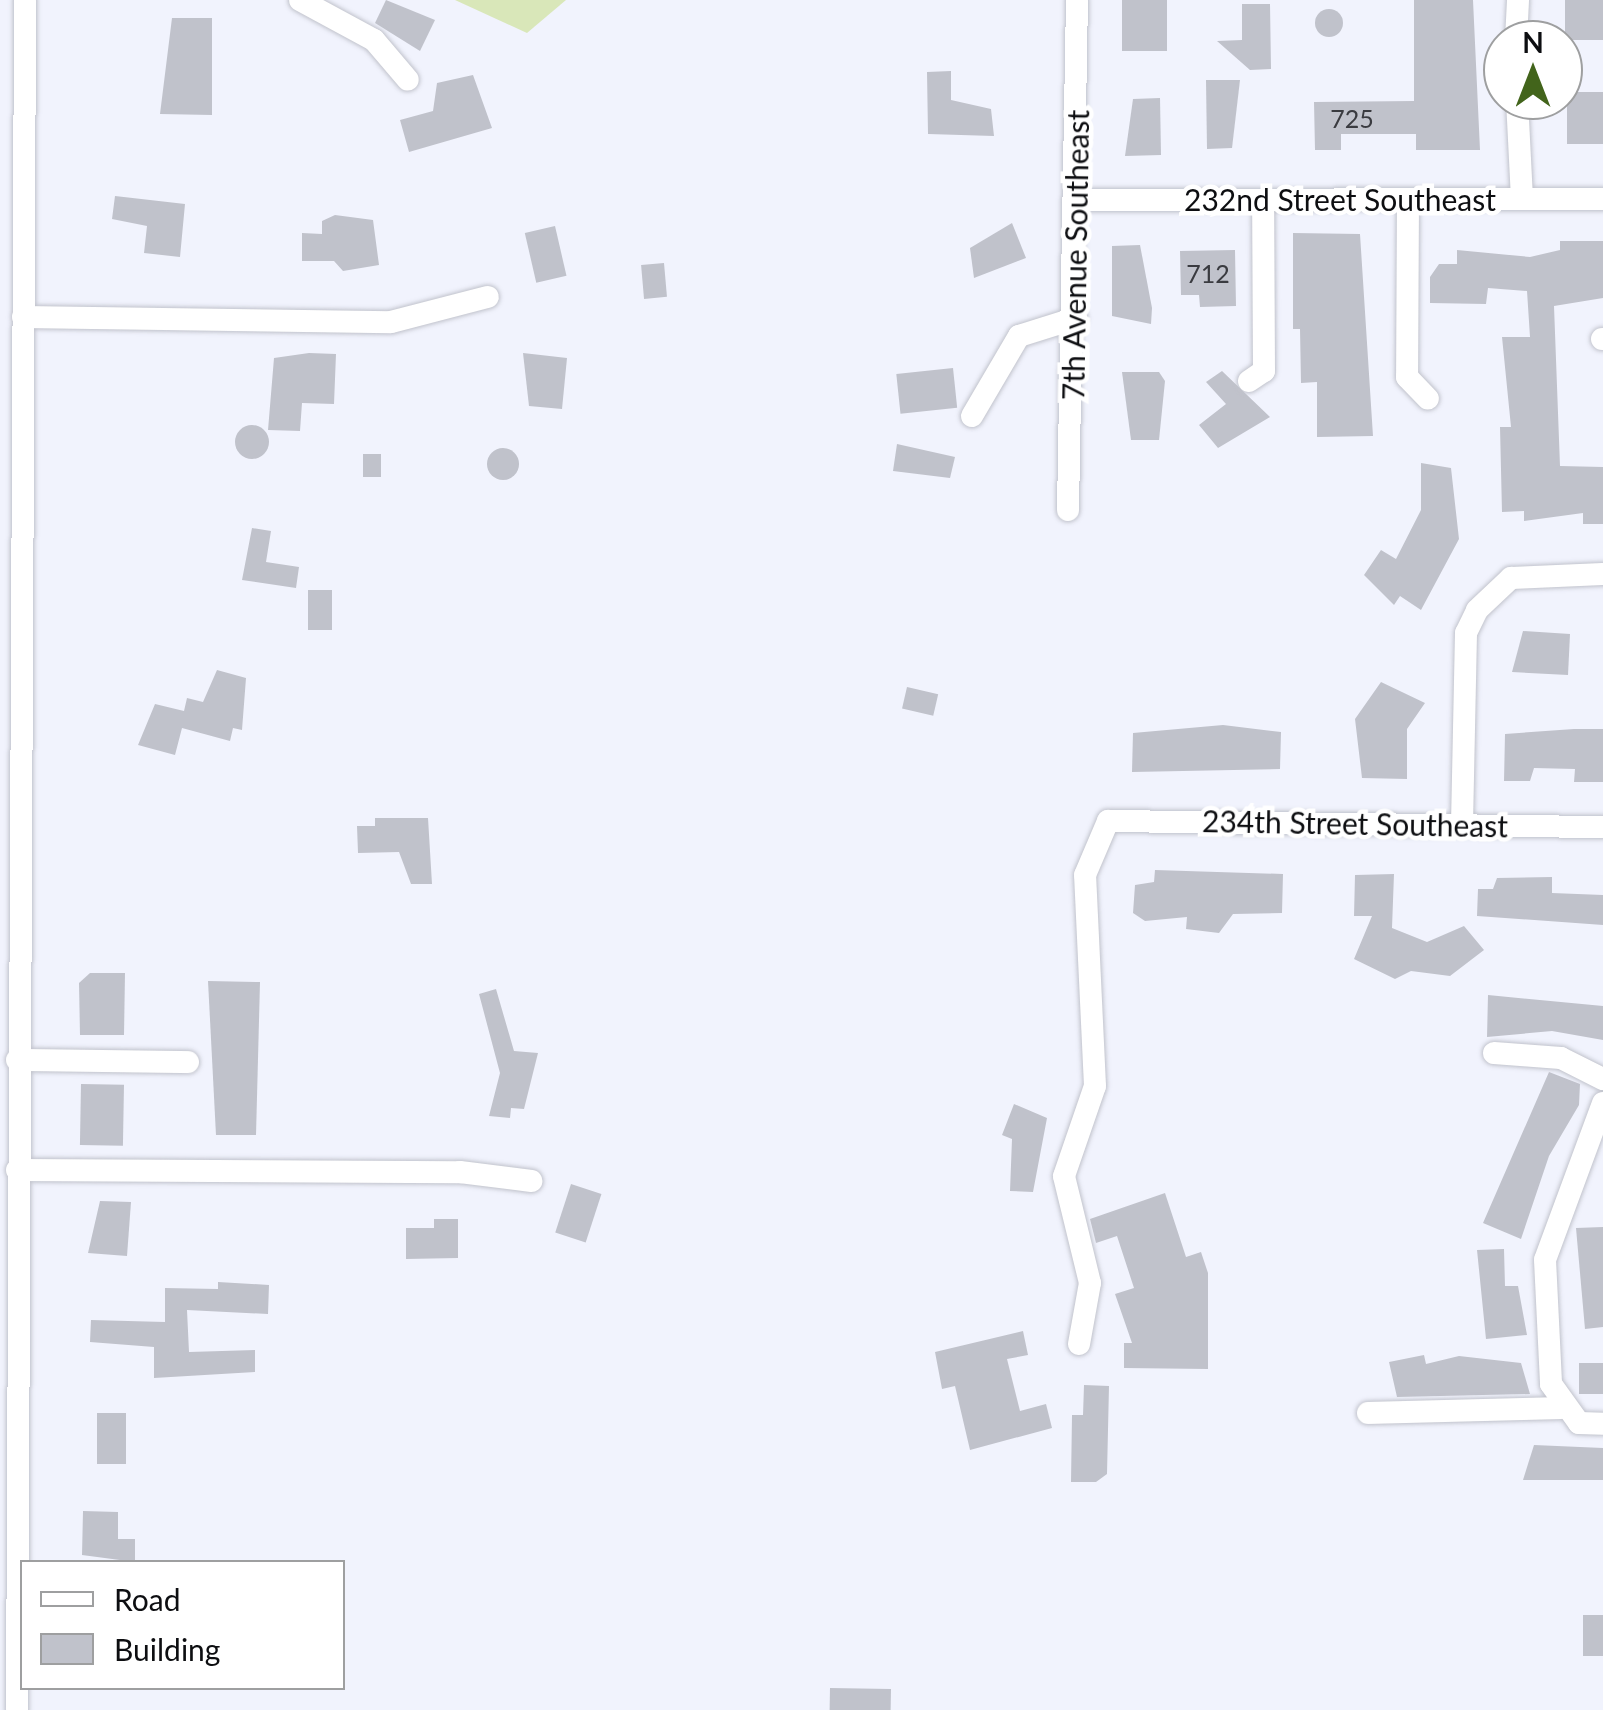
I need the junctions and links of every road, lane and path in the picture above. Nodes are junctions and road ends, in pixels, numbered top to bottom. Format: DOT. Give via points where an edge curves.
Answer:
graph roads {
  1 [pos="25,0"];
  2 [pos="300,0"];
  3 [pos="1077,0"];
  4 [pos="408,80"];
  5 [pos="1518,120"];
  6 [pos="0,169"];
  7 [pos="24,169"];
  8 [pos="1522,199"];
  9 [pos="1603,199"];
  10 [pos="1077,200"];
  11 [pos="1263,200"];
  12 [pos="1408,200"];
  13 [pos="488,297"];
  14 [pos="23,316"];
  15 [pos="1076,318"];
  16 [pos="1249,381"];
  17 [pos="1428,400"];
  18 [pos="972,416"];
  19 [pos="1068,510"];
  20 [pos="1603,574"];
  21 [pos="9,674"];
  22 [pos="1462,824"];
  23 [pos="1603,827"];
  24 [pos="8,979"];
  25 [pos="1494,1053"];
  26 [pos="17,1060"];
  27 [pos="188,1062"];
  28 [pos="1603,1079"];
  29 [pos="1603,1103"];
  30 [pos="17,1170"];
  31 [pos="531,1181"];
  32 [pos="9,1307"];
  33 [pos="1079,1344"];
  34 [pos="1561,1408"];
  35 [pos="1368,1413"];
  36 [pos="1603,1424"];
  37 [pos="17,1710"];
  1 -- 7 [label="street"];
  2 -- 4 [label="street" via="374,40"];
  3 -- 10 [label="street, 7th Avenue Southeast"];
  5 -- 8 [label="street"];
  6 -- 7 [label="street"];
  7 -- 14 [label="street"];
  8 -- 9 [label="street, 232nd Street Southeast"];
  8 -- 12 [label="street, 232nd Street Southeast"];
  10 -- 11 [label="street, 232nd Street Southeast"];
  10 -- 15 [label="street, 7th Avenue Southeast"];
  11 -- 12 [label="street, 232nd Street Southeast"];
  11 -- 16 [label="street" via="1264,371"];
  12 -- 17 [label="street" via="1406,377"];
  13 -- 14 [label="street" via="391,322"];
  14 -- 21 [label="street"];
  15 -- 18 [label="street" via="1019,336"];
  15 -- 19 [label="street, 7th Avenue Southeast"];
  20 -- 22 [label="street" via="1535,572 1489,596 1466,633"];
  21 -- 24 [label="street"];
  22 -- 23 [label="street, 234th Street Southeast"];
  22 -- 33 [label="street, 234th Street Southeast" via="1108,821 1085,876 1095,1086 1064,1176 1090,1283"];
  24 -- 26 [label="street"];
  25 -- 28 [label="street" via="1561,1058"];
  26 -- 27 [label="street"];
  26 -- 30 [label="street"];
  29 -- 34 [label="street" via="1546,1260 1550,1384"];
  30 -- 31 [label="street" via="460,1172"];
  30 -- 32 [label="street"];
  32 -- 37 [label="street"];
  34 -- 35 [label="street"];
  34 -- 36 [label="street" via="1579,1424"];
}
